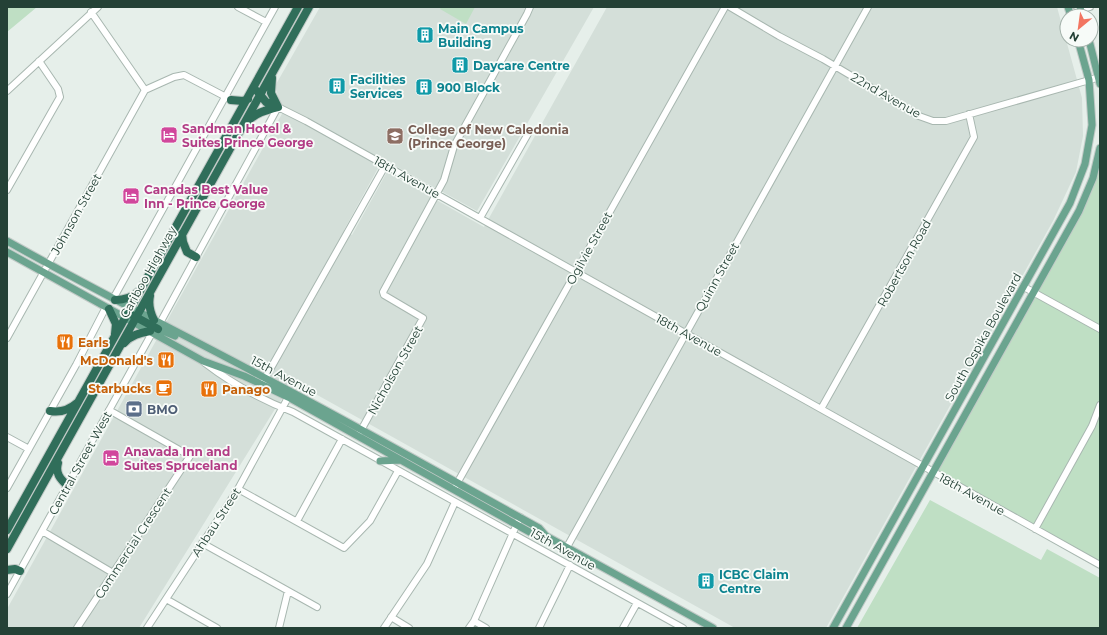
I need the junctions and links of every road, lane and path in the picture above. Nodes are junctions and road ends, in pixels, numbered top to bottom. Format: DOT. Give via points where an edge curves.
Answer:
graph roads {
  1 [pos="98,7"];
  2 [pos="238,7"];
  3 [pos="274,7"];
  4 [pos="298,7"];
  5 [pos="309,7"];
  6 [pos="530,7"];
  7 [pos="725,7"];
  8 [pos="730,7"];
  9 [pos="868,7"];
  10 [pos="91,12"];
  11 [pos="266,22"];
  12 [pos="1080,48"];
  13 [pos="1091,48"];
  14 [pos="39,61"];
  15 [pos="835,66"];
  16 [pos="273,71"];
  17 [pos="1100,79"];
  18 [pos="1089,80"];
  19 [pos="257,82"];
  20 [pos="145,90"];
  21 [pos="7,91"];
  22 [pos="260,96"];
  23 [pos="228,98"];
  24 [pos="248,99"];
  25 [pos="278,107"];
  26 [pos="239,114"];
  27 [pos="969,114"];
  28 [pos="242,127"];
  29 [pos="529,132"];
  30 [pos="1100,148"];
  31 [pos="385,166"];
  32 [pos="7,190"];
  33 [pos="436,194"];
  34 [pos="480,218"];
  35 [pos="182,234"];
  36 [pos="7,241"];
  37 [pos="7,252"];
  38 [pos="186,252"];
  39 [pos="196,257"];
  40 [pos="168,259"];
  41 [pos="48,264"];
  42 [pos="44,272"];
  43 [pos="576,272"];
  44 [pos="145,284"];
  45 [pos="1024,287"];
  46 [pos="153,288"];
  47 [pos="1033,293"];
  48 [pos="114,299"];
  49 [pos="108,308"];
  50 [pos="131,308"];
  51 [pos="134,317"];
  52 [pos="155,327"];
  53 [pos="1100,329"];
  54 [pos="686,334"];
  55 [pos="7,338"];
  56 [pos="114,339"];
  57 [pos="119,348"];
  58 [pos="203,361"];
  59 [pos="264,381"];
  60 [pos="290,395"];
  61 [pos="80,400"];
  62 [pos="1100,405"];
  63 [pos="283,408"];
  64 [pos="821,409"];
  65 [pos="109,410"];
  66 [pos="50,411"];
  67 [pos="360,433"];
  68 [pos="7,437"];
  69 [pos="342,439"];
  70 [pos="29,449"];
  71 [pos="61,452"];
  72 [pos="400,460"];
  73 [pos="380,461"];
  74 [pos="923,466"];
  75 [pos="398,471"];
  76 [pos="933,472"];
  77 [pos="68,486"];
  78 [pos="456,486"];
  79 [pos="7,488"];
  80 [pos="238,488"];
  81 [pos="455,502"];
  82 [pos="520,517"];
  83 [pos="297,521"];
  84 [pos="517,525"];
  85 [pos="1035,529"];
  86 [pos="7,530"];
  87 [pos="42,531"];
  88 [pos="512,534"];
  89 [pos="546,536"];
  90 [pos="202,543"];
  91 [pos="567,547"];
  92 [pos="7,549"];
  93 [pos="570,565"];
  94 [pos="1100,565"];
  95 [pos="7,570"];
  96 [pos="20,571"];
  97 [pos="113,573"];
  98 [pos="288,592"];
  99 [pos="7,594"];
  100 [pos="166,599"];
  101 [pos="637,603"];
  102 [pos="317,607"];
  103 [pos="391,617"];
  104 [pos="474,621"];
  105 [pos="704,626"];
  106 [pos="78,628"];
  107 [pos="147,628"];
  108 [pos="217,628"];
  109 [pos="279,628"];
  110 [pos="384,628"];
  111 [pos="409,628"];
  112 [pos="469,628"];
  113 [pos="486,628"];
  114 [pos="539,628"];
  115 [pos="622,628"];
  116 [pos="683,628"];
  117 [pos="713,628"];
  118 [pos="833,628"];
  119 [pos="846,628"];
  1 -- 10 [label="street"];
  2 -- 11 [label="street"];
  3 -- 11 [label="street"];
  4 -- 19 [label="highway, Cariboo Highway"];
  5 -- 16 [label="highway, Cariboo Highway"];
  6 -- 33 [label="street" via="454,146 444,180"];
  7 -- 43 [label="street, Ogilvie Street"];
  8 -- 15 [label="street, 22nd Avenue"];
  9 -- 15 [label="street, Quinn Street"];
  10 -- 14 [label="street"];
  10 -- 20 [label="street"];
  11 -- 23 [label="street"];
  12 -- 18 [label="main road, South Ospika Boulevard"];
  13 -- 17 [label="main road"];
  14 -- 21 [label="street"];
  14 -- 32 [label="street" via="58,89 60,97"];
  15 -- 27 [label="street, 22nd Avenue" via="919,116 933,121 946,121"];
  15 -- 54 [label="street, Quinn Street"];
  16 -- 22 [label="highway, Cariboo Highway"];
  16 -- 25 [label="highway" via="271,93"];
  17 -- 18 [label="street, 22nd Avenue"];
  18 -- 27 [label="street, 22nd Avenue"];
  18 -- 45 [label="main road, South Ospika Boulevard" via="1092,125 1086,164 1070,203"];
  19 -- 22 [label="highway"];
  19 -- 24 [label="highway, Cariboo Highway"];
  20 -- 23 [label="street" via="184,75"];
  20 -- 41 [label="street, Johnson Street"];
  22 -- 25 [label="highway"];
  22 -- 28 [label="highway, Cariboo Highway"];
  23 -- 24 [label="highway" via="243,101"];
  23 -- 26 [label="highway"];
  23 -- 48 [label="street"];
  24 -- 26 [label="highway, Cariboo Highway"];
  25 -- 28 [label="highway" via="264,110"];
  25 -- 31 [label="street, 18th Avenue"];
  25 -- 39 [label="street, Central Street West"];
  26 -- 44 [label="highway, Cariboo Highway"];
  27 -- 64 [label="street, Robertson Road" via="974,137"];
  28 -- 35 [label="highway, Cariboo Highway"];
  29 -- 34 [label="street"];
  30 -- 47 [label="main road, South Ospika Boulevard" via="1093,178 1079,211"];
  31 -- 33 [label="street, 18th Avenue"];
  31 -- 59 [label="street"];
  33 -- 34 [label="street, 18th Avenue"];
  33 -- 67 [label="street, Nicholson Street" via="383,292 422,319"];
  34 -- 43 [label="street, 18th Avenue"];
  35 -- 38 [label="highway"];
  35 -- 40 [label="highway, Cariboo Highway"];
  36 -- 41 [label="main road"];
  37 -- 42 [label="main road"];
  38 -- 39 [label="highway"];
  38 -- 40 [label="highway"];
  39 -- 52 [label="street, Central Street West"];
  40 -- 46 [label="highway, Cariboo Highway"];
  41 -- 42 [label="street, Johnson Street"];
  41 -- 48 [label="main road"];
  42 -- 49 [label="main road"];
  42 -- 55 [label="street, Johnson Street"];
  43 -- 54 [label="street, 18th Avenue"];
  43 -- 78 [label="street, Ogilvie Street"];
  44 -- 48 [label="highway" via="134,296 124,300"];
  44 -- 50 [label="highway, Cariboo Highway"];
  45 -- 47 [label="street"];
  45 -- 74 [label="main road, South Ospika Boulevard"];
  46 -- 51 [label="highway, Cariboo Highway"];
  46 -- 52 [label="highway" via="149,307"];
  47 -- 53 [label="street"];
  47 -- 76 [label="main road, South Ospika Boulevard"];
  48 -- 50 [label="main road"];
  49 -- 51 [label="main road"];
  49 -- 56 [label="highway" via="116,324"];
  49 -- 66 [label="street"];
  50 -- 51 [label="highway, Cariboo Highway"];
  51 -- 52 [label="highway"];
  51 -- 56 [label="highway, Cariboo Highway"];
  51 -- 57 [label="highway, Cariboo Highway"];
  52 -- 57 [label="highway" via="134,335"];
  52 -- 58 [label="main road, 15th Avenue"];
  52 -- 59 [label="main road, 15th Avenue" via="194,341"];
  52 -- 65 [label="street, Central Street West"];
  54 -- 64 [label="street, 18th Avenue"];
  54 -- 91 [label="street, Quinn Street"];
  56 -- 61 [label="highway, Cariboo Highway"];
  57 -- 71 [label="highway, Cariboo Highway"];
  58 -- 59 [label="main road, 15th Avenue"];
  58 -- 63 [label="street, 15th Avenue" via="218,373"];
  59 -- 60 [label="main road, 15th Avenue"];
  60 -- 63 [label="street, Ahbau Street"];
  60 -- 67 [label="main road, 15th Avenue"];
  61 -- 66 [label="highway" via="66,410"];
  61 -- 86 [label="highway, Cariboo Highway"];
  62 -- 85 [label="street" via="1092,426"];
  63 -- 69 [label="street, 15th Avenue"];
  63 -- 80 [label="street, Ahbau Street"];
  64 -- 74 [label="street, 18th Avenue"];
  65 -- 77 [label="street, Central Street West"];
  65 -- 97 [label="street, Commercial Crescent" via="190,456"];
  66 -- 70 [label="street"];
  67 -- 72 [label="main road, 15th Avenue"];
  67 -- 78 [label="main road, 15th Avenue"];
  68 -- 70 [label="street"];
  69 -- 73 [label="street, 15th Avenue"];
  69 -- 83 [label="street"];
  70 -- 79 [label="street"];
  71 -- 77 [label="highway" via="56,471"];
  71 -- 92 [label="highway, Cariboo Highway"];
  72 -- 73 [label="main road"];
  72 -- 78 [label="main road, 15th Avenue"];
  73 -- 75 [label="street, 15th Avenue"];
  74 -- 76 [label="street, 18th Avenue"];
  74 -- 118 [label="main road, South Ospika Boulevard"];
  75 -- 81 [label="street, 15th Avenue"];
  75 -- 83 [label="street" via="370,521 344,548"];
  76 -- 85 [label="street, 18th Avenue"];
  76 -- 119 [label="main road, South Ospika Boulevard"];
  77 -- 87 [label="street, Central Street West"];
  78 -- 82 [label="main road, 15th Avenue"];
  78 -- 84 [label="main road, 15th Avenue"];
  80 -- 83 [label="street"];
  80 -- 90 [label="street, Ahbau Street"];
  81 -- 88 [label="street, 15th Avenue"];
  81 -- 103 [label="street" via="427,564"];
  82 -- 84 [label="street"];
  82 -- 89 [label="main road, 15th Avenue" via="539,528"];
  84 -- 88 [label="street"];
  84 -- 89 [label="main road, 15th Avenue" via="535,535"];
  85 -- 94 [label="street, 18th Avenue"];
  87 -- 96 [label="street, Central Street West"];
  87 -- 97 [label="street"];
  88 -- 93 [label="street, 15th Avenue"];
  88 -- 104 [label="street"];
  89 -- 91 [label="main road, 15th Avenue"];
  90 -- 98 [label="street"];
  90 -- 100 [label="street, Ahbau Street"];
  91 -- 105 [label="main road, 15th Avenue"];
  93 -- 101 [label="street, 15th Avenue"];
  93 -- 114 [label="street"];
  95 -- 96 [label="highway"];
  96 -- 99 [label="street, Central Street West"];
  97 -- 106 [label="street, Commercial Crescent"];
  98 -- 102 [label="street"];
  98 -- 109 [label="street"];
  100 -- 107 [label="street, Ahbau Street"];
  100 -- 108 [label="street"];
  101 -- 115 [label="street"];
  101 -- 116 [label="street, 15th Avenue"];
  103 -- 110 [label="street"];
  103 -- 111 [label="street"];
  104 -- 112 [label="street"];
  104 -- 113 [label="street"];
  105 -- 117 [label="main road, 15th Avenue"];
}
